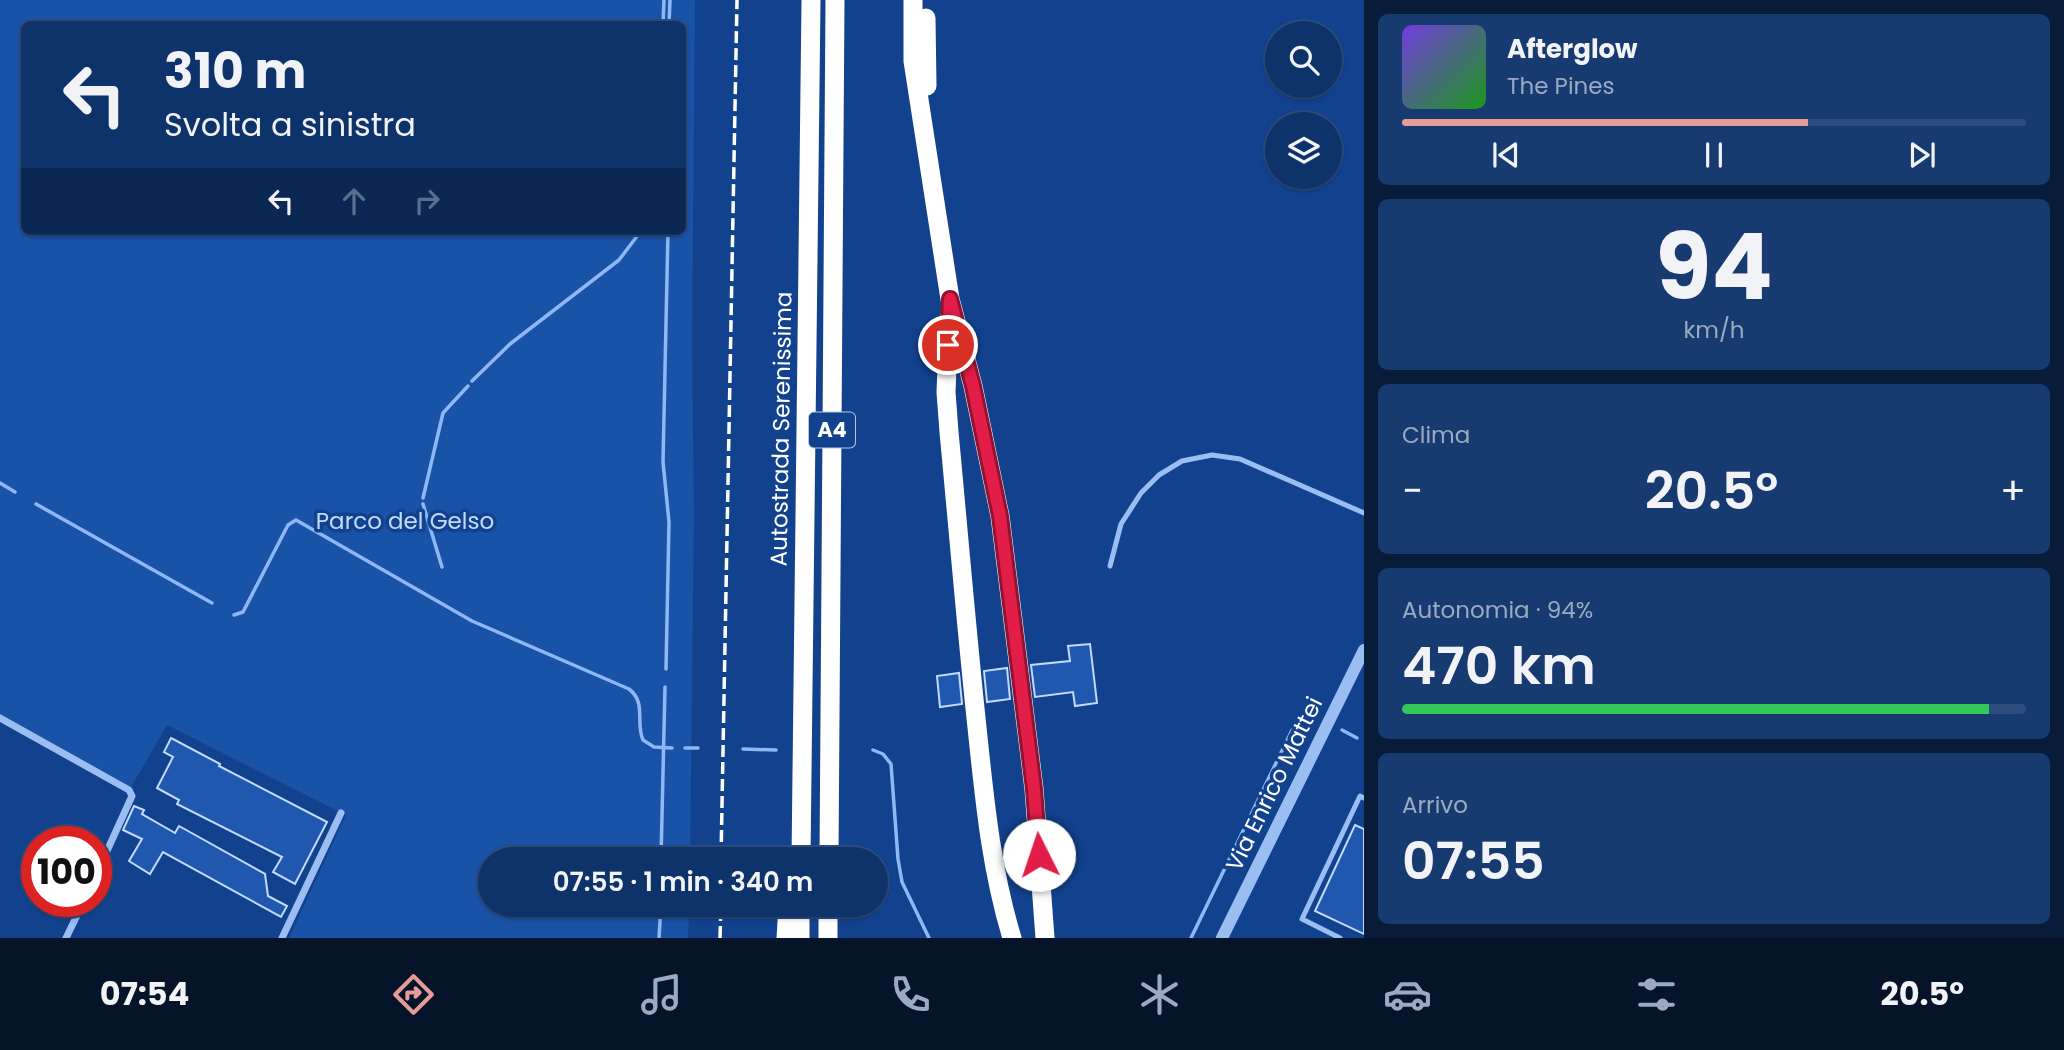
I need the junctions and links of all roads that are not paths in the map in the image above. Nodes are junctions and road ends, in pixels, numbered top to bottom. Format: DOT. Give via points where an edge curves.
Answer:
graph roads {
  1 [pos="811,0"];
  2 [pos="835,0"];
  3 [pos="913,0"];
  4 [pos="926,0"];
  5 [pos="928,154"];
  6 [pos="950,299"];
  7 [pos="1364,513"];
  8 [pos="1110,566"];
  9 [pos="1364,650"];
  10 [pos="802,691"];
  11 [pos="0,718"];
  12 [pos="1364,798"];
  13 [pos="341,813"];
  14 [pos="112,840"];
  15 [pos="792,847"];
  16 [pos="801,847"];
  17 [pos="829,847"];
  18 [pos="76,917"];
  19 [pos="787,917"];
  20 [pos="800,917"];
  21 [pos="828,917"];
  22 [pos="66,938"];
  23 [pos="282,938"];
  24 [pos="786,938"];
  25 [pos="800,938"];
  26 [pos="828,938"];
  27 [pos="1012,938"];
  28 [pos="1045,938"];
  29 [pos="1222,938"];
  30 [pos="1340,938"];
  1 -- 10 [label="highway, Autostrada Serenissima / A4"];
  2 -- 17 [label="highway, A4"];
  3 -- 5 [label="highway" via="913,61"];
  4 -- 5 [label="highway"];
  5 -- 6 [label="highway"];
  6 -- 27 [label="highway" via="946,391 972,677 988,833"];
  6 -- 28 [label="highway" via="1000,516 1034,789"];
  7 -- 8 [label="lane" via="1240,459 1212,455 1182,461 1141,493 1121,524"];
  9 -- 29 [label="street, Via Enrico Mattei"];
  10 -- 15 [label="highway"];
  10 -- 16 [label="highway, Autostrada Serenissima / A4"];
  11 -- 14 [label="street" via="130,790 132,796"];
  12 -- 30 [label="lane" via="1360,796 1302,919"];
  13 -- 23 [label="street"];
  18 -- 22 [label="street"];
  19 -- 24 [label="highway"];
  20 -- 25 [label="highway"];
  21 -- 26 [label="highway"];
}
